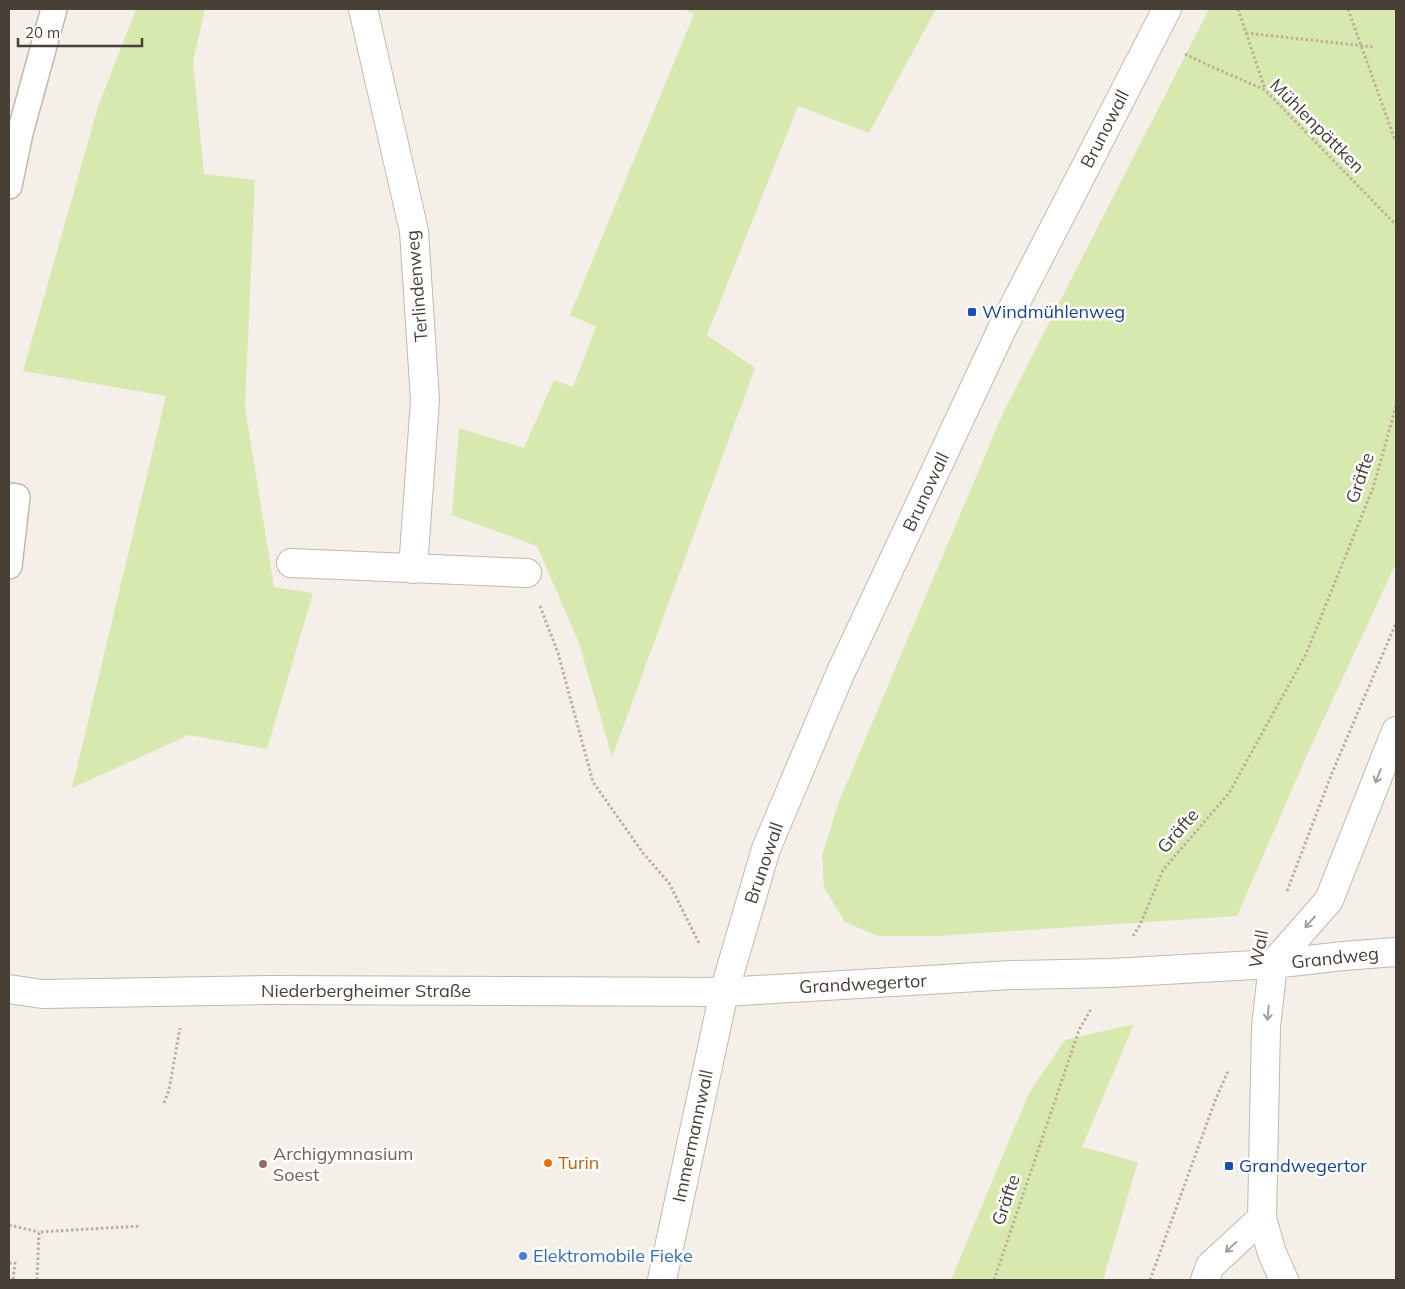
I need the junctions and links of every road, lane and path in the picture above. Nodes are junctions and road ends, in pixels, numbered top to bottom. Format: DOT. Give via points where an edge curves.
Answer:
graph roads {
  1 [pos="54,9"];
  2 [pos="363,9"];
  3 [pos="1167,9"];
  4 [pos="1238,9"];
  5 [pos="1348,9"];
  6 [pos="1246,32"];
  7 [pos="1152,37"];
  8 [pos="1361,46"];
  9 [pos="1374,47"];
  10 [pos="1265,90"];
  11 [pos="1394,140"];
  12 [pos="9,186"];
  13 [pos="1396,225"];
  14 [pos="1396,406"];
  15 [pos="9,496"];
  16 [pos="291,563"];
  17 [pos="9,566"];
  18 [pos="413,568"];
  19 [pos="527,573"];
  20 [pos="1396,623"];
  21 [pos="1396,731"];
  22 [pos="1286,893"];
  23 [pos="1396,952"];
  24 [pos="1273,964"];
  25 [pos="1111,973"];
  26 [pos="11,986"];
  27 [pos="187,992"];
  28 [pos="724,992"];
  29 [pos="1230,1064"];
  30 [pos="164,1103"];
  31 [pos="1262,1218"];
  32 [pos="9,1225"];
  33 [pos="141,1226"];
  34 [pos="39,1232"];
  35 [pos="9,1263"];
  36 [pos="13,1280"];
  37 [pos="37,1280"];
  38 [pos="662,1280"];
  39 [pos="994,1280"];
  40 [pos="1150,1280"];
  41 [pos="1206,1280"];
  42 [pos="1284,1280"];
  1 -- 12 [label="lane"];
  2 -- 18 [label="street, Terlindenweg" via="414,231 425,400"];
  3 -- 7 [label="street, Brunowall"];
  4 -- 6 [label="path"];
  5 -- 8 [label="path"];
  6 -- 8 [label="path"];
  6 -- 10 [label="path"];
  7 -- 10 [label="path, Mühlenpättken"];
  7 -- 28 [label="street, Brunowall" via="1002,330 840,674 766,849"];
  8 -- 9 [label="path"];
  8 -- 11 [label="path"];
  10 -- 13 [label="path, Mühlenpättken"];
  14 -- 25 [label="path, Gräfte" via="1373,488 1306,654 1229,793 1163,870 1140,925"];
  15 -- 17 [label="lane" via="17,497"];
  16 -- 18 [label="street"];
  18 -- 19 [label="street"];
  19 -- 28 [label="path" via="558,654 593,782 643,853 669,883"];
  20 -- 22 [label="path" via="1332,773"];
  21 -- 24 [label="street, one-way" via="1329,900"];
  23 -- 24 [label="street, Grandweg"];
  24 -- 25 [label="street, Grandwegertor"];
  24 -- 31 [label="street, one-way" via="1266,1027"];
  25 -- 28 [label="street, Grandwegertor" via="1011,975"];
  25 -- 39 [label="path, Gräfte" via="1080,1030"];
  26 -- 27 [label="street, Niederbergheimer Straße" via="42,994"];
  27 -- 28 [label="street, Niederbergheimer Straße"];
  27 -- 30 [label="path"];
  28 -- 38 [label="street, Immermannwall"];
  29 -- 40 [label="path"];
  31 -- 41 [label="street, one-way" via="1210,1266"];
  31 -- 42 [label="street"];
  32 -- 34 [label="path"];
  33 -- 34 [label="path"];
  34 -- 37 [label="path"];
  35 -- 36 [label="path" via="15,1263"];
}
